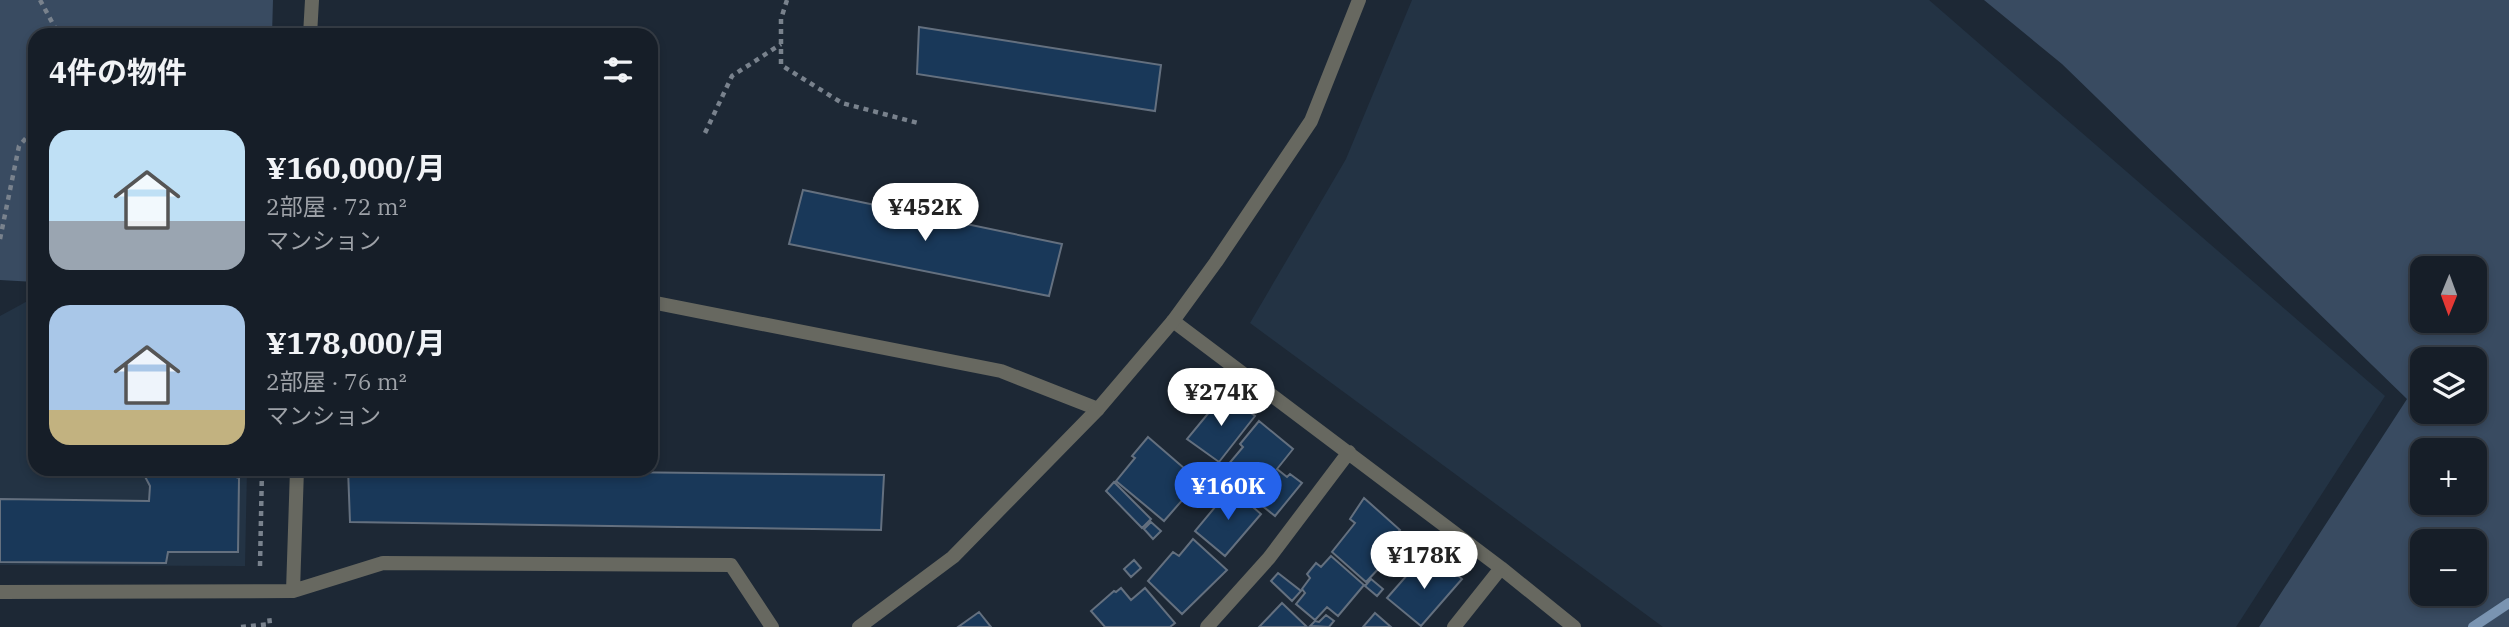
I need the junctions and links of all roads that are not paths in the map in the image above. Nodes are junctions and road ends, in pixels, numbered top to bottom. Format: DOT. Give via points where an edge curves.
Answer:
graph roads {
  1 [pos="312,0"];
  2 [pos="1359,0"];
  3 [pos="310,28"];
  4 [pos="658,303"];
  5 [pos="1173,321"];
  6 [pos="1098,410"];
  7 [pos="1349,453"];
  8 [pos="297,476"];
  9 [pos="1501,568"];
  10 [pos="293,591"];
  11 [pos="0,592"];
  12 [pos="772,627"];
  13 [pos="859,627"];
  14 [pos="1208,627"];
  15 [pos="1454,627"];
  16 [pos="1574,627"];
  1 -- 3 [label="street"];
  2 -- 5 [label="street" via="1311,121"];
  4 -- 6 [label="street" via="1001,372"];
  5 -- 6 [label="street"];
  5 -- 7 [label="street"];
  6 -- 13 [label="street" via="953,557"];
  7 -- 9 [label="street"];
  7 -- 14 [label="street" via="1269,558"];
  8 -- 10 [label="street"];
  9 -- 15 [label="street"];
  9 -- 16 [label="street"];
  10 -- 11 [label="street"];
  10 -- 12 [label="street" via="383,563 731,565"];
}
